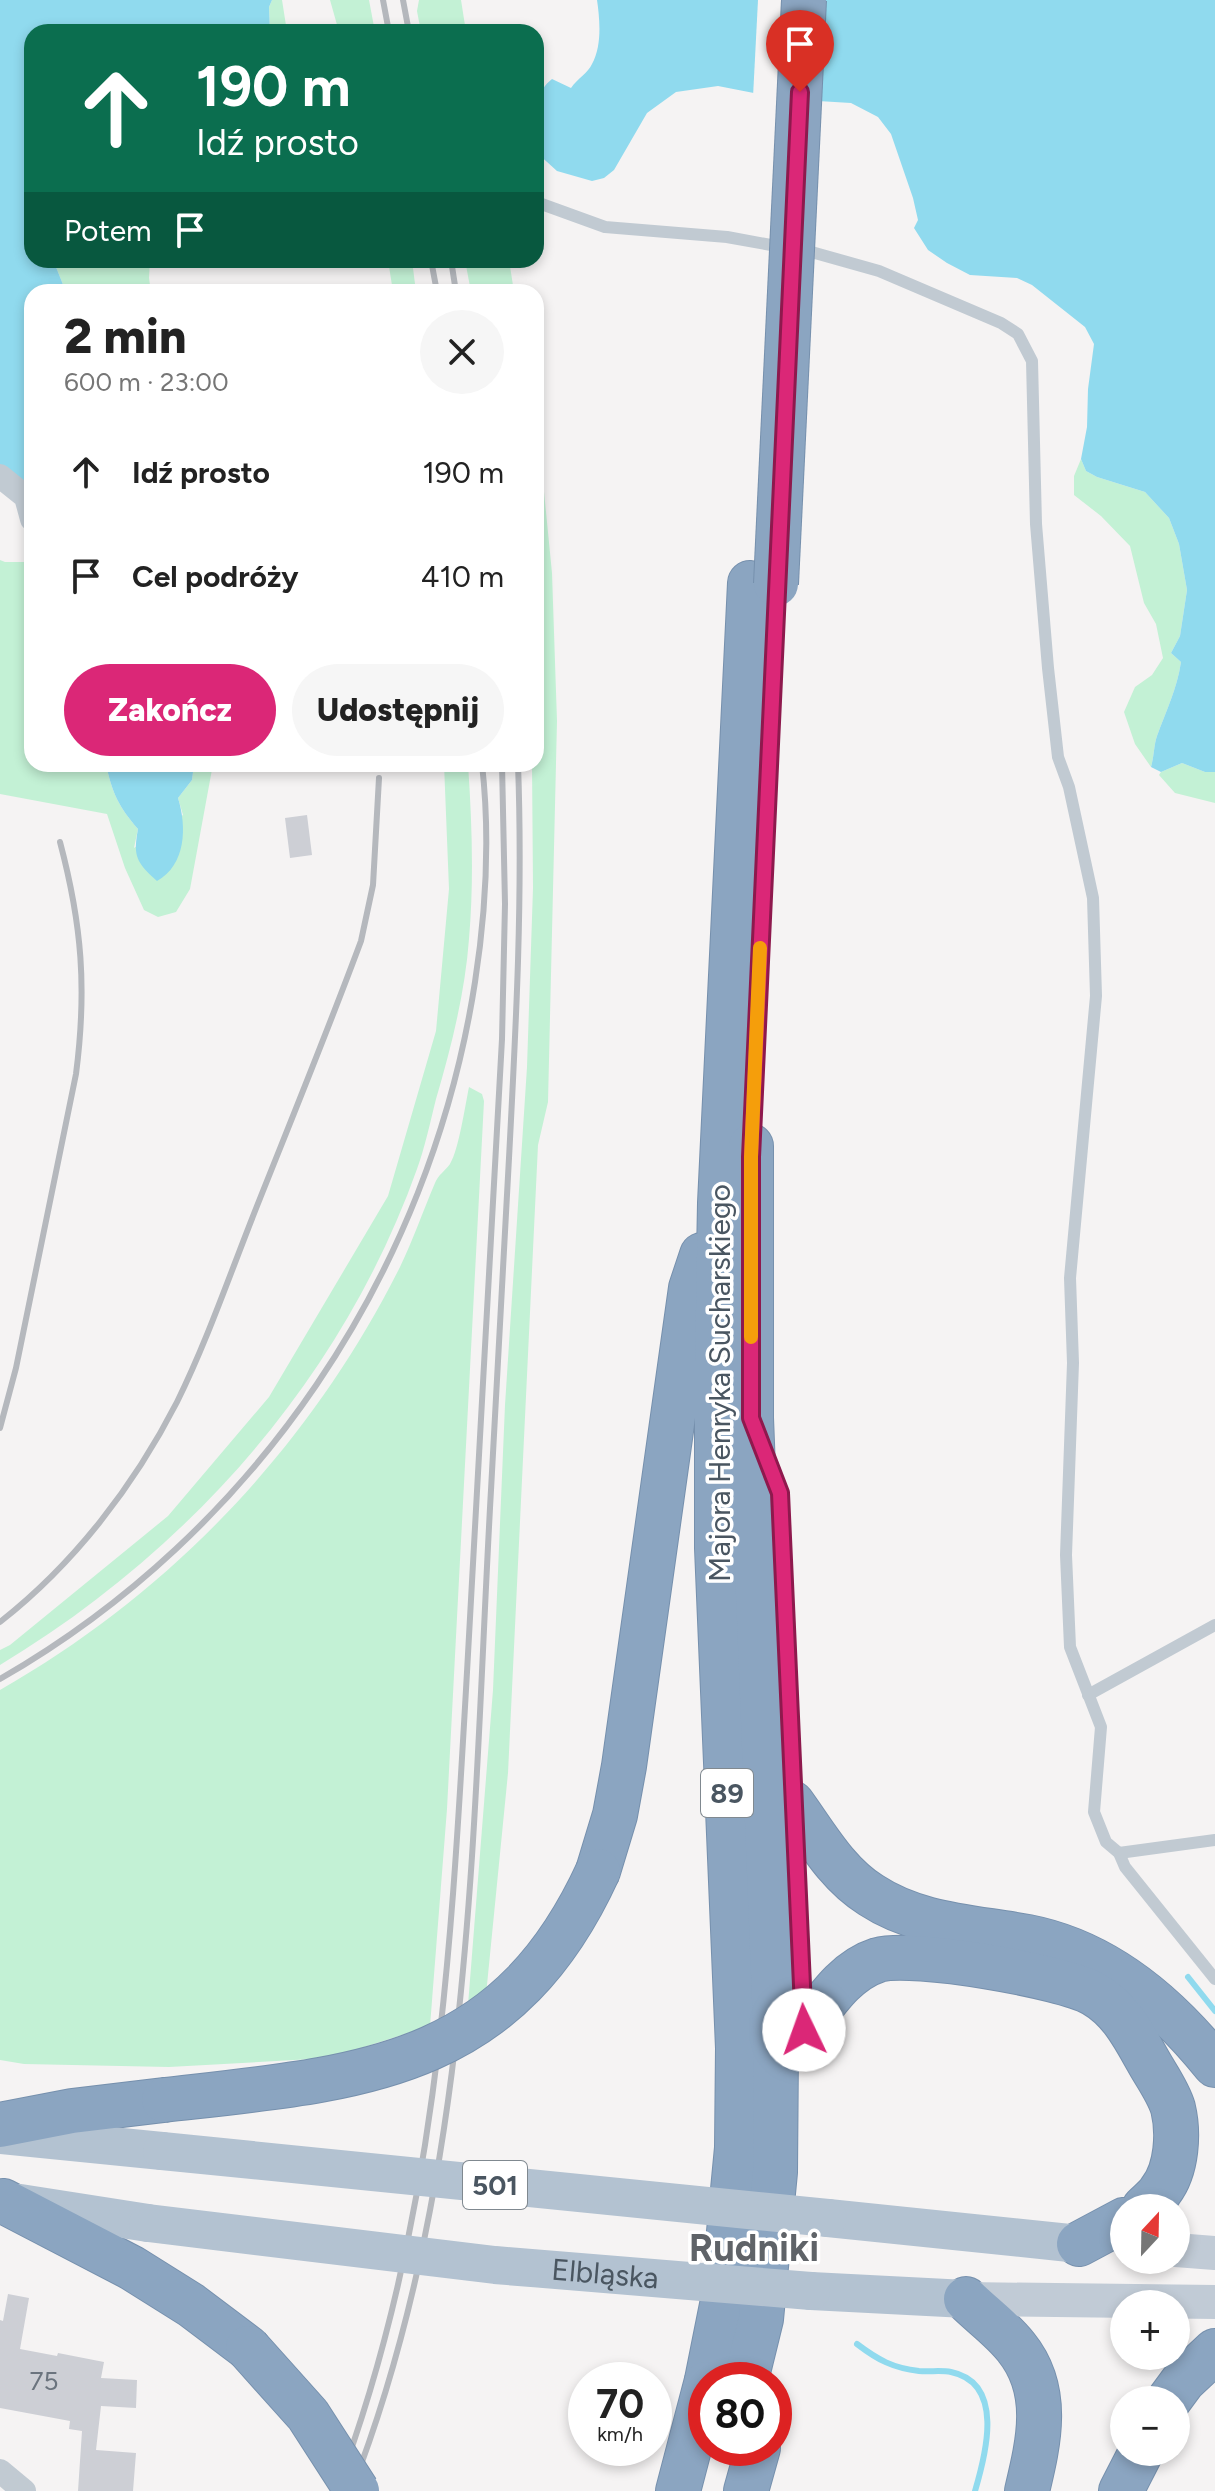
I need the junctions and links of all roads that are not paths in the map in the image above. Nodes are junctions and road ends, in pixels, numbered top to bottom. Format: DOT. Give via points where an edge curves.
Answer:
graph roads {
  1 [pos="778,0"];
  2 [pos="804,0"];
  3 [pos="544,205"];
  4 [pos="0,476"];
  5 [pos="24,495"];
  6 [pos="763,583"];
  7 [pos="720,1203"];
  8 [pos="751,1418"];
  9 [pos="1215,1625"];
  10 [pos="1088,1695"];
  11 [pos="792,1803"];
  12 [pos="1215,1840"];
  13 [pos="1119,1853"];
  14 [pos="1215,1979"];
  15 [pos="804,2030"];
  16 [pos="1215,2065"];
  17 [pos="0,2125"];
  18 [pos="0,2135"];
  19 [pos="1158,2194"];
  20 [pos="1,2201"];
  21 [pos="1110,2227"];
  22 [pos="1079,2244"];
  23 [pos="1110,2246"];
  24 [pos="1190,2251"];
  25 [pos="1215,2253"];
  26 [pos="966,2299"];
  27 [pos="1215,2302"];
  28 [pos="1215,2351"];
  29 [pos="710,2362"];
  30 [pos="750,2362"];
  31 [pos="777,2362"];
  32 [pos="1179,2386"];
  33 [pos="688,2452"];
  34 [pos="724,2466"];
  35 [pos="753,2466"];
  36 [pos="1134,2466"];
  37 [pos="357,2491"];
  38 [pos="678,2491"];
  39 [pos="718,2491"];
  40 [pos="746,2491"];
  41 [pos="1027,2491"];
  42 [pos="1121,2491"];
  1 -- 6 [label="highway, Majora Henryka Sucharskiego / 89"];
  2 -- 6 [label="highway, Majora Henryka Sucharskiego / 89, bridge"];
  3 -- 10 [label="lane" via="605,227 727,237 879,271 1001,323 1018,334 1032,361 1036,524 1058,757 1093,898 1096,996 1070,1278 1073,1363 1066,1555 1070,1647"];
  4 -- 5 [label="street"];
  6 -- 7 [label="highway, Majora Henryka Sucharskiego / 89"];
  6 -- 8 [label="highway, Majora Henryka Sucharskiego / 89"];
  7 -- 17 [label="highway, bridge" via="691,1288 615,1815 583,1904 538,1970 461,2034 379,2068 275,2088 72,2111"];
  7 -- 29 [label="highway, Majora Henryka Sucharskiego / 89" via="717,1548 738,2133 731,2231"];
  8 -- 11 [label="highway" via="780,1493"];
  8 -- 30 [label="highway, Majora Henryka Sucharskiego / 89" via="776,2157 761,2319"];
  9 -- 10 [label="lane"];
  10 -- 13 [label="lane" via="1101,1727 1094,1812 1106,1842"];
  11 -- 15 [label="highway"];
  11 -- 16 [label="highway" via="838,1868 868,1894 933,1922 1073,1950 1155,2000"];
  12 -- 13 [label="lane"];
  13 -- 14 [label="lane"];
  15 -- 19 [label="highway" via="842,1981 879,1960 923,1958 1058,1980 1092,1993 1131,2031 1172,2106 1177,2135 1173,2165"];
  15 -- 31 [label="highway" via="804,2141 795,2266"];
  18 -- 22 [label="main road, 501, bridge"];
  20 -- 26 [label="main road, Elbląska, bridge" via="495,2265"];
  20 -- 37 [label="highway, bridge" via="132,2268 248,2348 308,2415"];
  21 -- 22 [label="highway"];
  22 -- 23 [label="main road, 501"];
  24 -- 25 [label="main road"];
  26 -- 27 [label="main road, Elbląska"];
  26 -- 41 [label="highway" via="1015,2345 1032,2370 1041,2403"];
  28 -- 32 [label="highway"];
  33 -- 38 [label="highway, Majora Henryka Sucharskiego / 89"];
  34 -- 39 [label="highway"];
  35 -- 40 [label="highway"];
  36 -- 42 [label="highway"];
}
